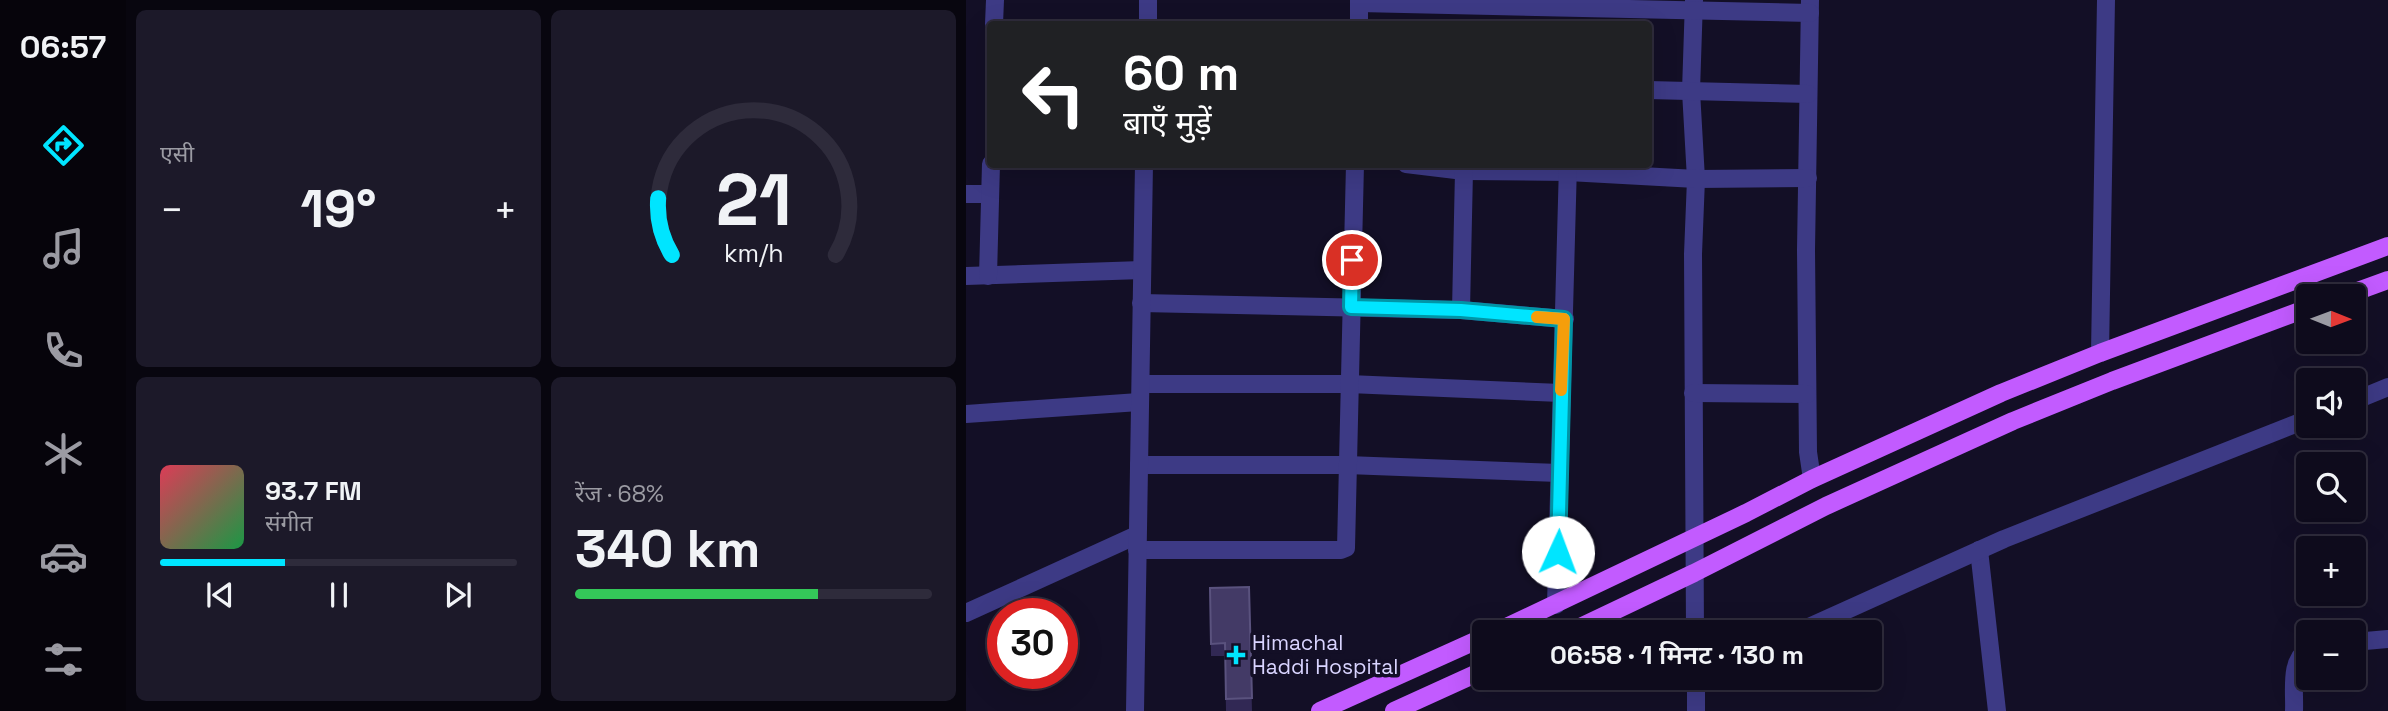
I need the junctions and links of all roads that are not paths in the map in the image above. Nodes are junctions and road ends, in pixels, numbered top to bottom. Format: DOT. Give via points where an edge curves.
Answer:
graph roads {
  1 [pos="995,0"];
  2 [pos="1148,0"];
  3 [pos="2106,0"];
  4 [pos="1359,1"];
  5 [pos="1694,5"];
  6 [pos="1810,6"];
  7 [pos="1570,11"];
  8 [pos="994,21"];
  9 [pos="1148,21"];
  10 [pos="1359,21"];
  11 [pos="1652,90"];
  12 [pos="1691,91"];
  13 [pos="1808,94"];
  14 [pos="991,168"];
  15 [pos="1144,168"];
  16 [pos="1354,168"];
  17 [pos="1439,168"];
  18 [pos="1568,168"];
  19 [pos="1464,171"];
  20 [pos="1808,178"];
  21 [pos="1696,179"];
  22 [pos="966,194"];
  23 [pos="990,194"];
  24 [pos="2388,246"];
  25 [pos="1142,270"];
  26 [pos="966,276"];
  27 [pos="988,276"];
  28 [pos="2388,280"];
  29 [pos="2366,288"];
  30 [pos="1141,303"];
  31 [pos="1351,307"];
  32 [pos="1461,310"];
  33 [pos="2296,313"];
  34 [pos="1564,319"];
  35 [pos="2100,353"];
  36 [pos="1349,384"];
  37 [pos="2388,387"];
  38 [pos="1140,393"];
  39 [pos="1561,393"];
  40 [pos="1693,393"];
  41 [pos="1807,394"];
  42 [pos="2366,396"];
  43 [pos="966,414"];
  44 [pos="2296,424"];
  45 [pos="1139,465"];
  46 [pos="1347,465"];
  47 [pos="1559,473"];
  48 [pos="1812,479"];
  49 [pos="1693,539"];
  50 [pos="1137,543"];
  51 [pos="1979,550"];
  52 [pos="1694,573"];
  53 [pos="1556,605"];
  54 [pos="966,613"];
  55 [pos="1523,620"];
  56 [pos="1595,620"];
  57 [pos="1695,620"];
  58 [pos="1824,620"];
  59 [pos="2388,639"];
  60 [pos="2366,641"];
  61 [pos="1472,642"];
  62 [pos="2296,663"];
  63 [pos="1472,675"];
  64 [pos="1697,690"];
  65 [pos="1135,711"];
  66 [pos="1320,711"];
  67 [pos="1394,711"];
  68 [pos="1696,711"];
  69 [pos="1997,711"];
  70 [pos="2294,711"];
  1 -- 8 [label="street"];
  2 -- 9 [label="street"];
  3 -- 35 [label="street"];
  4 -- 7 [label="street"];
  4 -- 10 [label="street"];
  5 -- 6 [label="street"];
  5 -- 7 [label="street"];
  5 -- 12 [label="street"];
  6 -- 13 [label="street"];
  11 -- 12 [label="street"];
  12 -- 13 [label="street"];
  12 -- 21 [label="street"];
  13 -- 20 [label="street"];
  14 -- 23 [label="street"];
  15 -- 25 [label="street"];
  16 -- 31 [label="street"];
  17 -- 19 [label="street"];
  18 -- 19 [label="street"];
  18 -- 21 [label="street"];
  18 -- 34 [label="street"];
  19 -- 32 [label="street"];
  20 -- 21 [label="street"];
  20 -- 41 [label="street"];
  21 -- 40 [label="street"];
  22 -- 23 [label="street"];
  23 -- 27 [label="street"];
  24 -- 35 [label="main road"];
  25 -- 27 [label="street"];
  25 -- 30 [label="street"];
  26 -- 27 [label="street"];
  28 -- 29 [label="main road"];
  30 -- 31 [label="street"];
  30 -- 38 [label="street"];
  31 -- 32 [label="street"];
  31 -- 36 [label="street"];
  32 -- 34 [label="street"];
  33 -- 52 [label="main road" via="2013,421 1826,506"];
  34 -- 39 [label="street"];
  35 -- 48 [label="main road"];
  36 -- 38 [label="street"];
  36 -- 39 [label="street"];
  36 -- 46 [label="street"];
  37 -- 42 [label="street"];
  38 -- 43 [label="street"];
  38 -- 45 [label="street"];
  39 -- 47 [label="street"];
  40 -- 41 [label="street"];
  40 -- 49 [label="street"];
  41 -- 48 [label="street"];
  44 -- 51 [label="street"];
  45 -- 46 [label="street"];
  45 -- 50 [label="street"];
  46 -- 47 [label="street"];
  46 -- 50 [label="street" via="1347,545 1341,551"];
  47 -- 53 [label="street"];
  48 -- 49 [label="main road"];
  49 -- 52 [label="street"];
  49 -- 53 [label="main road"];
  50 -- 54 [label="street"];
  50 -- 65 [label="street"];
  51 -- 58 [label="street"];
  51 -- 69 [label="street"];
  52 -- 56 [label="main road"];
  52 -- 57 [label="street"];
  53 -- 55 [label="main road"];
  59 -- 60 [label="street"];
  61 -- 66 [label="main road"];
  62 -- 70 [label="street"];
  63 -- 67 [label="main road"];
  64 -- 68 [label="street"];
}
